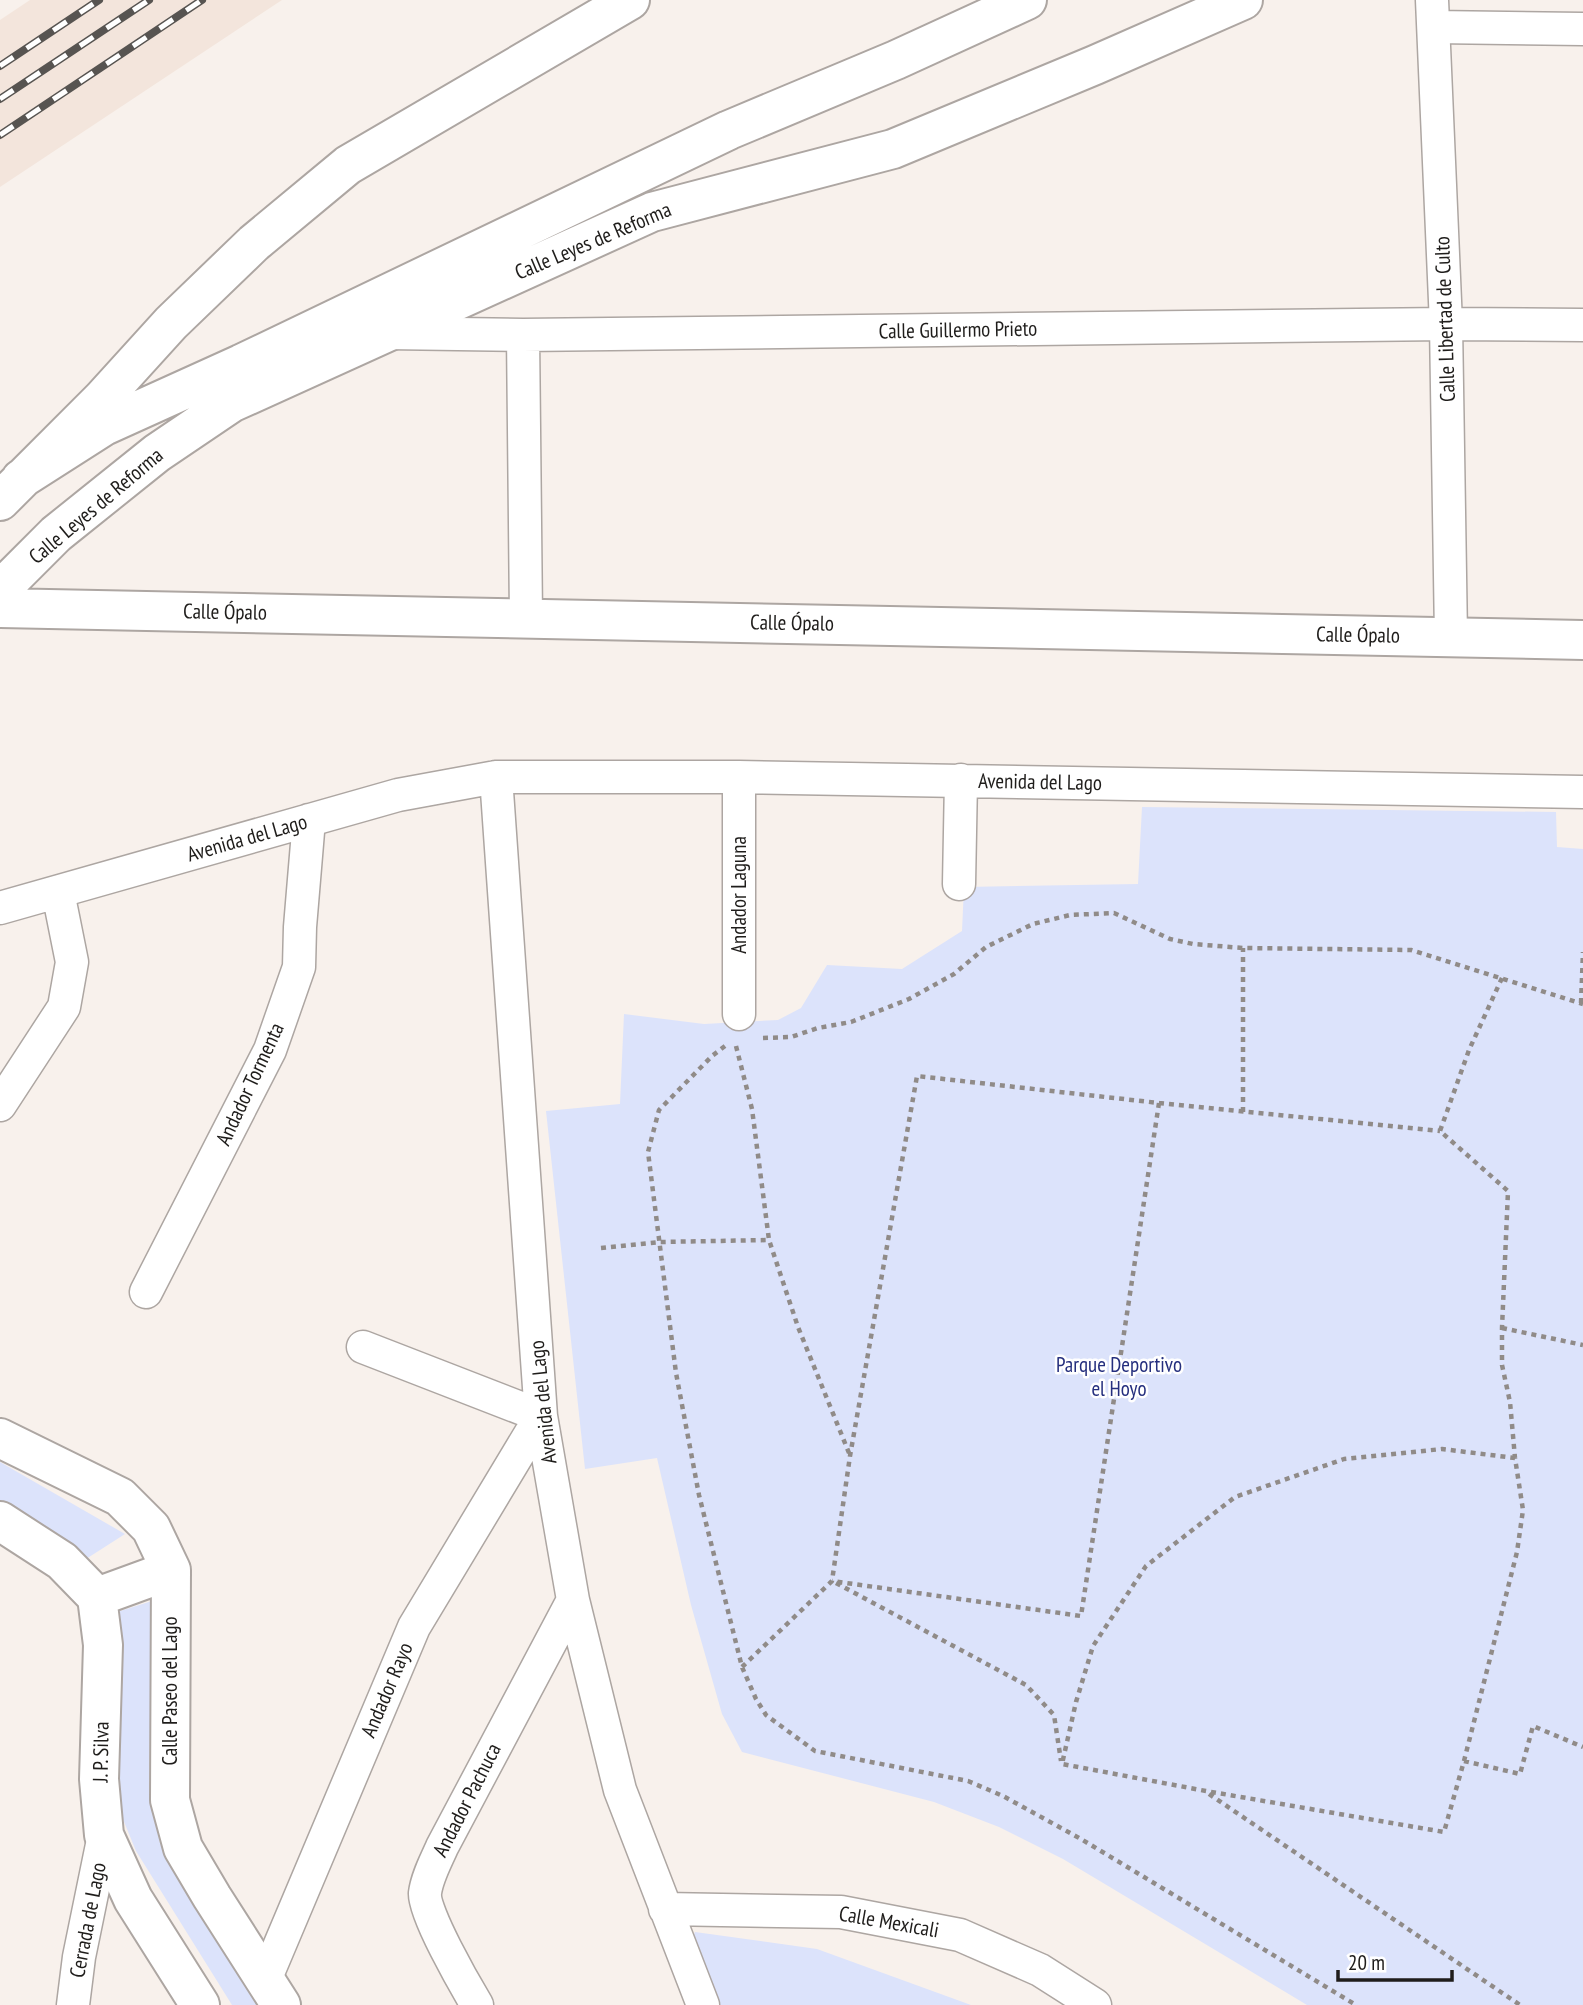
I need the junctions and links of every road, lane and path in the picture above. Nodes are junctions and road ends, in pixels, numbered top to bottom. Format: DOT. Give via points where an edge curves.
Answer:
graph roads {
  1 [pos="630,0"];
  2 [pos="1027,0"];
  3 [pos="1243,0"];
  4 [pos="1433,14"];
  5 [pos="1583,29"];
  6 [pos="336,318"];
  7 [pos="1446,324"];
  8 [pos="1583,325"];
  9 [pos="386,333"];
  10 [pos="523,335"];
  11 [pos="11,490"];
  12 [pos="0,590"];
  13 [pos="0,608"];
  14 [pos="526,617"];
  15 [pos="1451,637"];
  16 [pos="1583,640"];
  17 [pos="496,776"];
  18 [pos="739,777"];
  19 [pos="961,780"];
  20 [pos="1583,792"];
  21 [pos="309,820"];
  22 [pos="959,884"];
  23 [pos="58,892"];
  24 [pos="0,908"];
  25 [pos="1243,947"];
  26 [pos="1583,952"];
  27 [pos="1502,978"];
  28 [pos="1582,1004"];
  29 [pos="737,1026"];
  30 [pos="1159,1103"];
  31 [pos="0,1105"];
  32 [pos="1242,1112"];
  33 [pos="1440,1131"];
  34 [pos="769,1240"];
  35 [pos="660,1242"];
  36 [pos="601,1248"];
  37 [pos="146,1292"];
  38 [pos="1502,1328"];
  39 [pos="1583,1345"];
  40 [pos="363,1347"];
  41 [pos="541,1416"];
  42 [pos="0,1438"];
  43 [pos="850,1456"];
  44 [pos="1515,1458"];
  45 [pos="0,1521"];
  46 [pos="171,1570"];
  47 [pos="832,1581"];
  48 [pos="97,1597"];
  49 [pos="573,1600"];
  50 [pos="742,1667"];
  51 [pos="1583,1747"];
  52 [pos="1464,1761"];
  53 [pos="1062,1764"];
  54 [pos="1206,1791"];
  55 [pos="104,1835"];
  56 [pos="665,1909"];
  57 [pos="273,1992"];
  58 [pos="73,2005"];
  59 [pos="200,2005"];
  60 [pos="477,2005"];
  61 [pos="703,2005"];
  62 [pos="1095,2005"];
  63 [pos="1356,2005"];
  64 [pos="1520,2005"];
  1 -- 11 [label="main road" via="348,165 254,243"];
  2 -- 6 [label="main road, Calle Leyes de Reforma" via="729,130"];
  3 -- 9 [label="main road, Calle Leyes de Reforma" via="893,149 652,212"];
  4 -- 5 [label="street"];
  4 -- 7 [label="street, Calle Libertad de Culto"];
  6 -- 9 [label="street, Calle Guillermo Prieto"];
  6 -- 11 [label="main road, Calle Leyes de Reforma" via="104,426"];
  7 -- 8 [label="street, Calle Guillermo Prieto"];
  7 -- 10 [label="street, Calle Guillermo Prieto"];
  7 -- 15 [label="street, Calle Libertad de Culto"];
  9 -- 10 [label="street, Calle Guillermo Prieto"];
  9 -- 12 [label="main road, Calle Leyes de Reforma" via="231,403 157,453 56,534"];
  10 -- 14 [label="street"];
  13 -- 14 [label="main road, Calle Ópalo"];
  14 -- 15 [label="main road, Calle Ópalo"];
  15 -- 16 [label="main road, Calle Ópalo"];
  17 -- 18 [label="street, Avenida del Lago"];
  17 -- 21 [label="street, Avenida del Lago" via="398,795"];
  17 -- 41 [label="street, Avenida del Lago"];
  18 -- 19 [label="street, Avenida del Lago"];
  18 -- 29 [label="street, Andador Laguna"];
  19 -- 20 [label="street, Avenida del Lago"];
  19 -- 22 [label="street"];
  21 -- 23 [label="street, Avenida del Lago"];
  21 -- 37 [label="street, Andador Tormenta" via="299,967 270,1050"];
  23 -- 24 [label="street, Avenida del Lago"];
  23 -- 31 [label="street" via="72,962 64,1007"];
  25 -- 27 [label="path" via="1411,950"];
  25 -- 29 [label="path" via="1170,939 1114,913 1070,915 1033,924 986,947 954,974 909,999 851,1022 790,1037"];
  25 -- 32 [label="path"];
  26 -- 28 [label="path"];
  27 -- 28 [label="path"];
  27 -- 33 [label="path" via="1469,1050"];
  29 -- 34 [label="path"];
  29 -- 35 [label="path" via="660,1110 649,1153"];
  30 -- 32 [label="path"];
  30 -- 43 [label="path" via="917,1076"];
  30 -- 47 [label="path" via="1081,1616"];
  32 -- 33 [label="path"];
  33 -- 38 [label="path" via="1508,1191"];
  34 -- 35 [label="path"];
  34 -- 43 [label="path"];
  35 -- 36 [label="path"];
  35 -- 50 [label="path" via="676,1373 699,1495"];
  38 -- 39 [label="path"];
  38 -- 44 [label="path" via="1502,1365"];
  40 -- 41 [label="street"];
  41 -- 49 [label="street, Avenida del Lago"];
  41 -- 57 [label="street, Andador Rayo" via="414,1627"];
  42 -- 46 [label="main road, Calle Paseo del Lago" via="120,1497 151,1528"];
  43 -- 47 [label="path"];
  44 -- 52 [label="path" via="1523,1510 1517,1552"];
  44 -- 53 [label="path" via="1442,1449 1344,1459 1235,1497 1146,1566 1093,1646"];
  45 -- 48 [label="main road" via="62,1561"];
  46 -- 48 [label="main road"];
  46 -- 57 [label="main road, Calle Paseo del Lago" via="170,1800 183,1848"];
  47 -- 50 [label="path"];
  47 -- 53 [label="path" via="1026,1685 1054,1715"];
  48 -- 55 [label="main road, J. P. Silva" via="103,1645 99,1779"];
  49 -- 56 [label="street, Avenida del Lago" via="620,1790"];
  49 -- 60 [label="street, Andador Pachuca" via="427,1883 424,1896 430,1913"];
  50 -- 63 [label="path" via="766,1715 815,1751 968,1781 1003,1796"];
  51 -- 52 [label="path" via="1533,1726 1520,1774"];
  52 -- 54 [label="path" via="1444,1832"];
  53 -- 54 [label="path"];
  54 -- 64 [label="path"];
  55 -- 58 [label="street, Cerrada de Lago"];
  55 -- 59 [label="main road, J. P. Silva" via="134,1899"];
  56 -- 61 [label="street, Avenida del Lago"];
  56 -- 62 [label="street, Calle Mexicali" via="841,1912 960,1935 1040,1970"];
}
